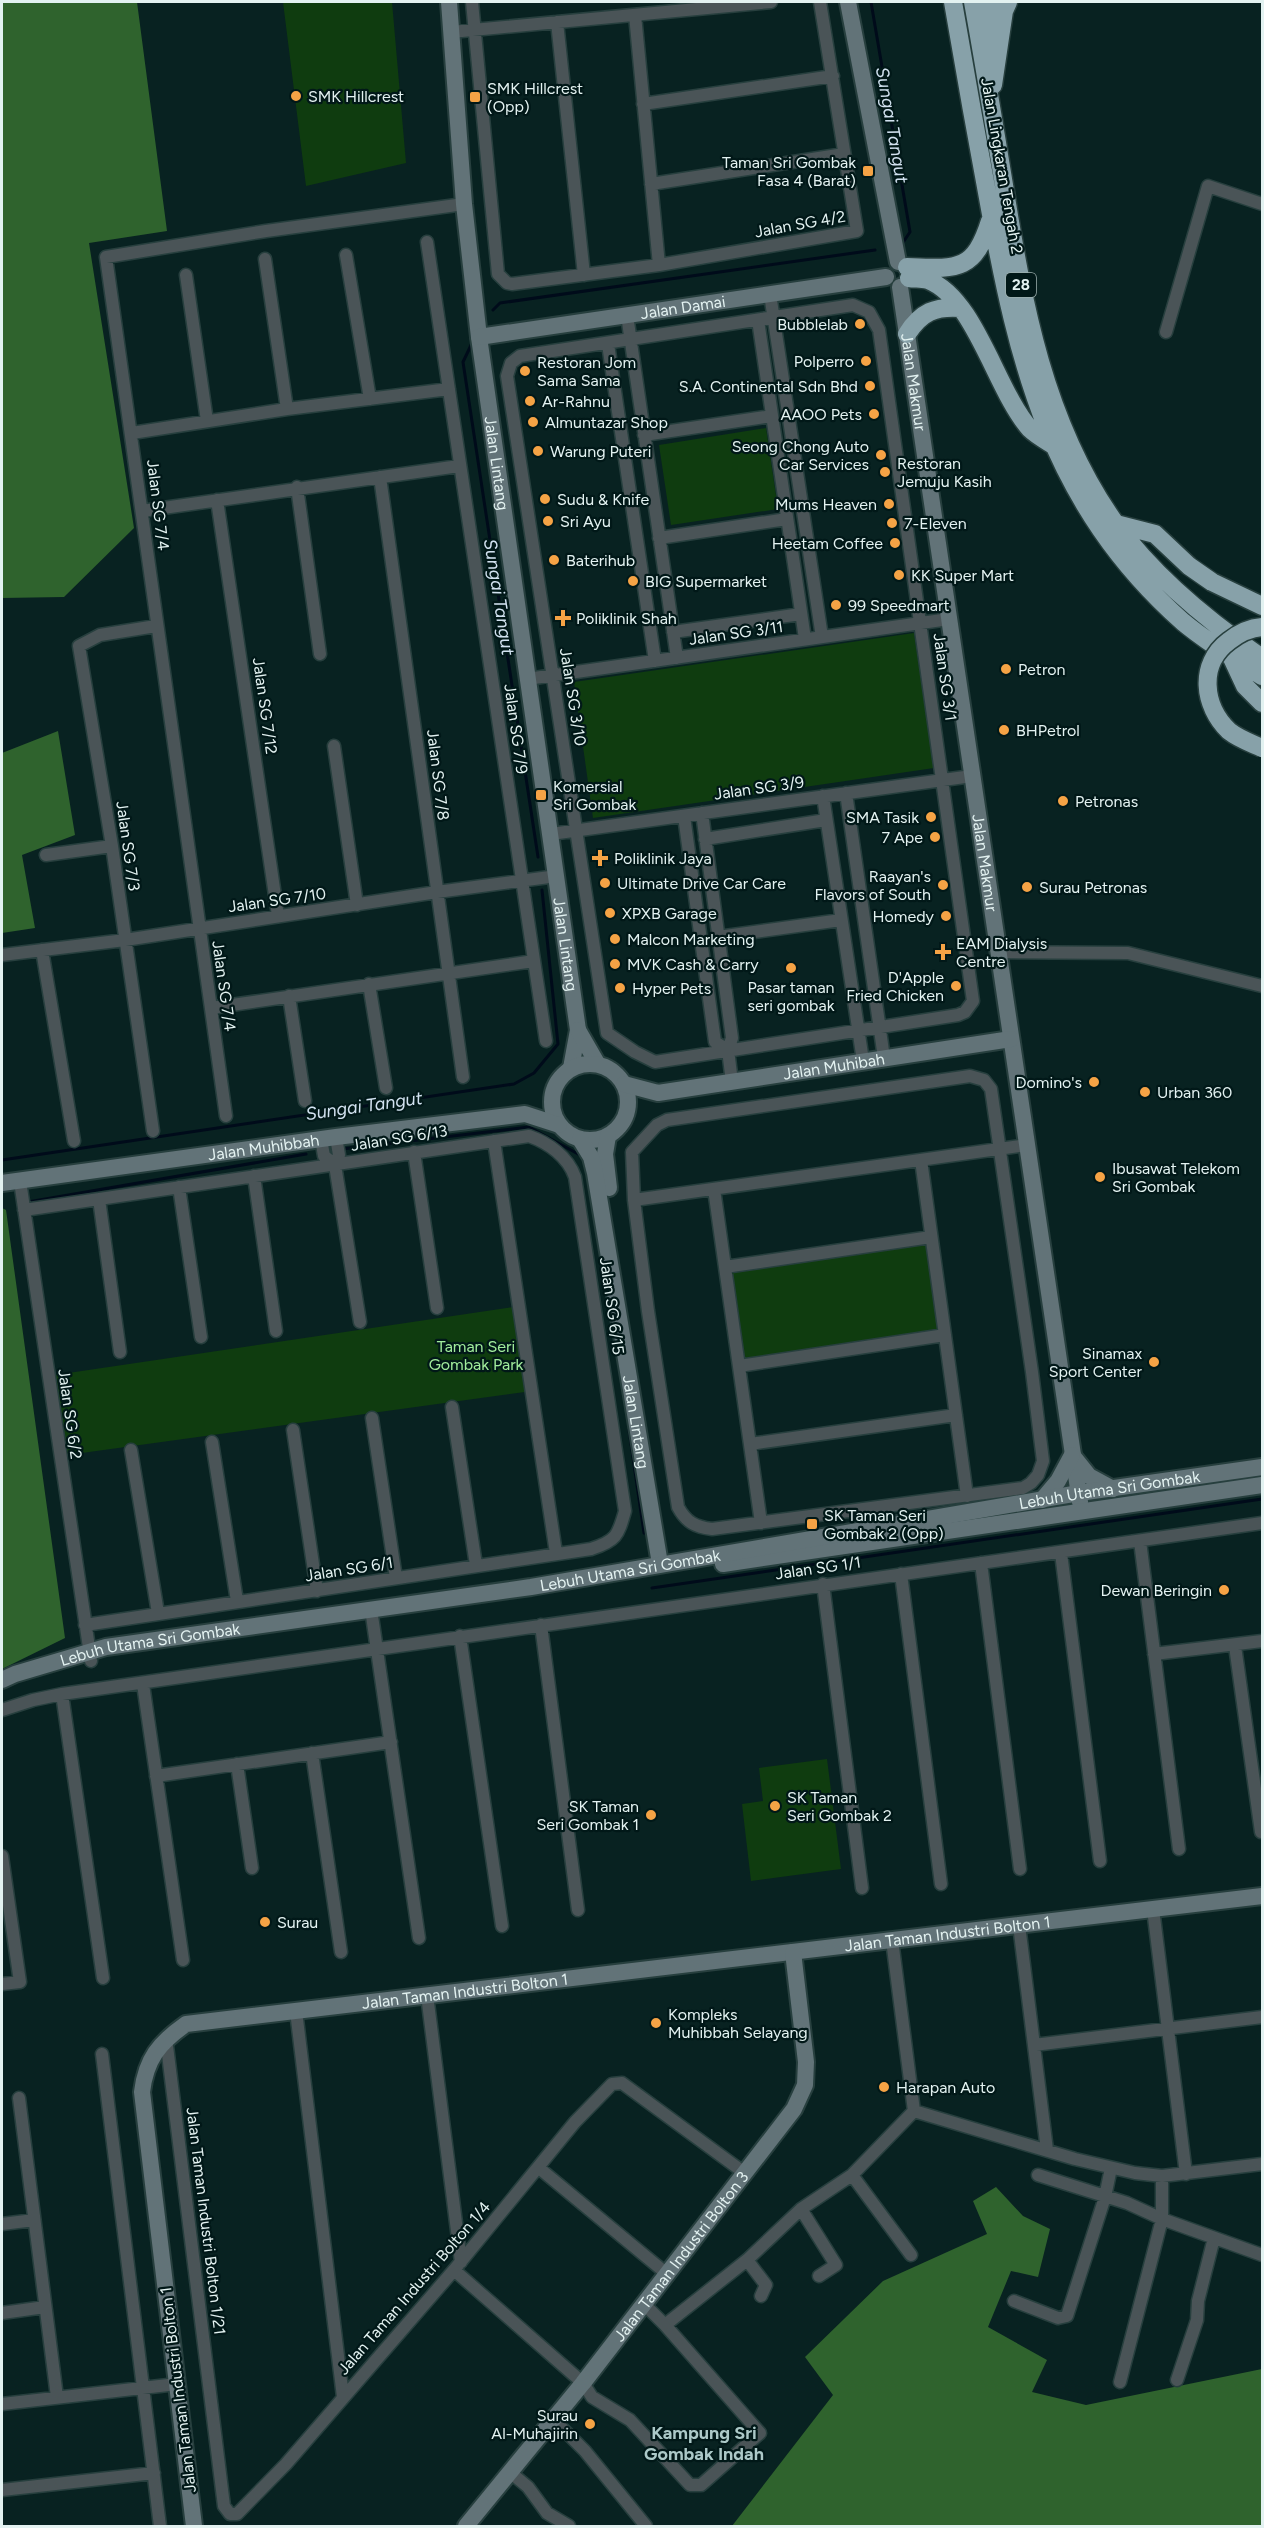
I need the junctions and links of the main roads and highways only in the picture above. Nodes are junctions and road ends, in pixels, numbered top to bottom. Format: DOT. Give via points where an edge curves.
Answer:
graph roads {
  1 [pos="952,2"];
  2 [pos="973,2"];
  3 [pos="991,2"];
  4 [pos="1008,2"];
  5 [pos="990,102"];
  6 [pos="991,217"];
  7 [pos="961,308"];
  8 [pos="907,334"];
  9 [pos="1053,445"];
  10 [pos="1116,524"];
  11 [pos="1263,606"];
  12 [pos="1263,627"];
  13 [pos="1259,653"];
  14 [pos="1231,655"];
  15 [pos="1263,676"];
  16 [pos="1263,703"];
  17 [pos="1263,748"];
  1 -- 6 [label="highway, Jalan Lingkaran Tengah 2 / 28"];
  2 -- 5 [label="highway, Jalan Lingkaran Tengah 2 / 28"];
  3 -- 5 [label="highway"];
  4 -- 5 [label="highway"];
  5 -- 10 [label="highway, Jalan Lingkaran Tengah 2 / 28" via="1023,296 1039,363 1078,459"];
  6 -- 7 [label="highway" via="983,243 973,258 953,267 904,274 927,280"];
  6 -- 9 [label="highway, Jalan Lingkaran Tengah 2 / 28" via="1015,334"];
  7 -- 8 [label="highway" via="938,308 924,313"];
  7 -- 9 [label="highway" via="1011,402 1031,430"];
  9 -- 14 [label="highway, Jalan Lingkaran Tengah 2 / 28" via="1080,497 1122,559 1185,623"];
  10 -- 11 [label="highway" via="1155,534 1212,582"];
  10 -- 13 [label="highway, Jalan Lingkaran Tengah 2 / 28" via="1182,596"];
  12 -- 17 [label="highway, bridge" via="1244,631 1219,649 1207,677 1207,694 1212,708 1231,732"];
  14 -- 15 [label="highway, Jalan Lingkaran Tengah 2 / 28"];
  14 -- 16 [label="highway" via="1245,686"];
}
